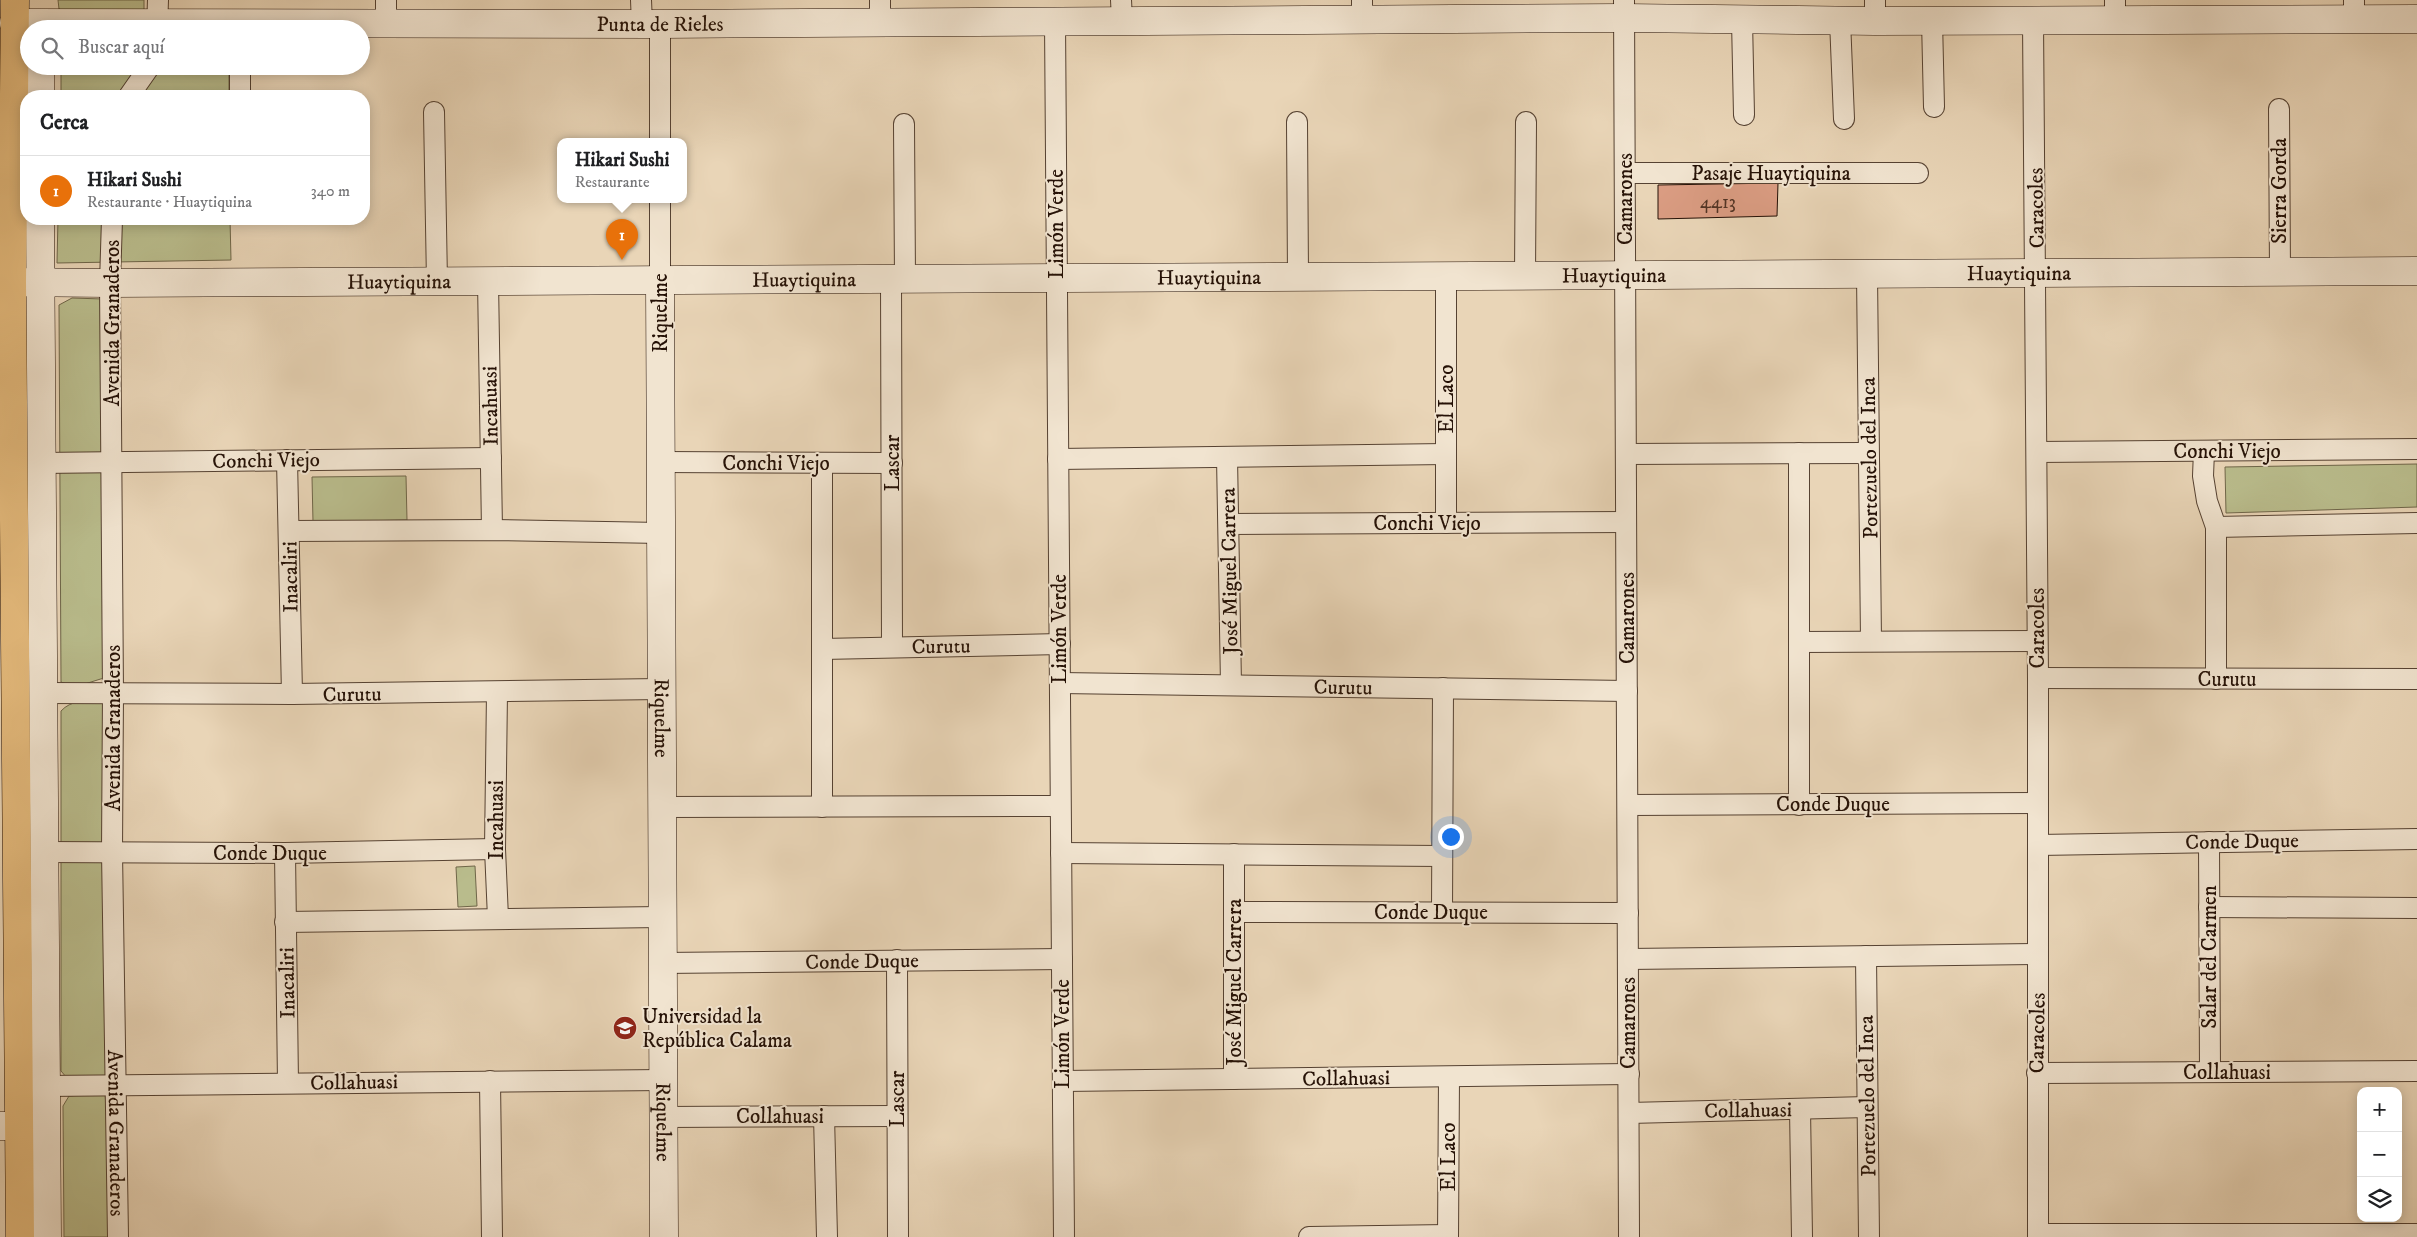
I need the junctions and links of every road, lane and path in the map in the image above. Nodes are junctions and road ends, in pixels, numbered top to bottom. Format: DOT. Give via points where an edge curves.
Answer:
graph roads {
  1 [pos="1624,9"];
  2 [pos="2354,9"];
  3 [pos="1122,10"];
  4 [pos="1362,10"];
  5 [pos="1875,10"];
  6 [pos="2115,10"];
  7 [pos="386,11"];
  8 [pos="880,11"];
  9 [pos="30,15"];
  10 [pos="648,16"];
  11 [pos="157,17"];
  12 [pos="2417,19"];
  13 [pos="184,20"];
  14 [pos="298,20"];
  15 [pos="1742,20"];
  16 [pos="1840,20"];
  17 [pos="1932,20"];
  18 [pos="2033,20"];
  19 [pos="1054,21"];
  20 [pos="25,75"];
  21 [pos="40,75"];
  22 [pos="144,75"];
  23 [pos="240,75"];
  24 [pos="23,90"];
  25 [pos="40,90"];
  26 [pos="133,90"];
  27 [pos="240,90"];
  28 [pos="1934,107"];
  29 [pos="2279,110"];
  30 [pos="434,112"];
  31 [pos="1744,116"];
  32 [pos="1844,119"];
  33 [pos="1297,122"];
  34 [pos="1526,122"];
  35 [pos="904,124"];
  36 [pos="20,126"];
  37 [pos="660,138"];
  38 [pos="1918,173"];
  39 [pos="1625,174"];
  40 [pos="660,203"];
  41 [pos="40,225"];
  42 [pos="112,225"];
  43 [pos="2417,271"];
  44 [pos="2280,272"];
  45 [pos="2036,273"];
  46 [pos="1867,274"];
  47 [pos="1625,275"];
  48 [pos="1446,276"];
  49 [pos="1525,276"];
  50 [pos="1298,277"];
  51 [pos="1057,278"];
  52 [pos="898,279"];
  53 [pos="660,280"];
  54 [pos="488,281"];
  55 [pos="6,282"];
  56 [pos="40,282"];
  57 [pos="437,282"];
  58 [pos="110,283"];
  59 [pos="2417,449"];
  60 [pos="2204,451"];
  61 [pos="2037,452"];
  62 [pos="1800,453"];
  63 [pos="1868,453"];
  64 [pos="1446,454"];
  65 [pos="1626,454"];
  66 [pos="1228,457"];
  67 [pos="491,458"];
  68 [pos="1058,459"];
  69 [pos="287,460"];
  70 [pos="112,462"];
  71 [pos="660,462"];
  72 [pos="41,463"];
  73 [pos="822,463"];
  74 [pos="892,463"];
  75 [pos="1626,522"];
  76 [pos="1446,523"];
  77 [pos="2417,523"];
  78 [pos="1228,524"];
  79 [pos="2216,527"];
  80 [pos="492,530"];
  81 [pos="288,531"];
  82 [pos="661,533"];
  83 [pos="2037,641"];
  84 [pos="1799,642"];
  85 [pos="1871,642"];
  86 [pos="1060,644"];
  87 [pos="892,647"];
  88 [pos="822,649"];
  89 [pos="2038,678"];
  90 [pos="2216,679"];
  91 [pos="2417,679"];
  92 [pos="1060,683"];
  93 [pos="1232,685"];
  94 [pos="1443,688"];
  95 [pos="661,689"];
  96 [pos="1627,691"];
  97 [pos="496,692"];
  98 [pos="43,693"];
  99 [pos="113,693"];
  100 [pos="292,694"];
  101 [pos="2038,803"];
  102 [pos="1799,804"];
  103 [pos="1628,805"];
  104 [pos="1060,806"];
  105 [pos="661,807"];
  106 [pos="822,807"];
  107 [pos="2417,839"];
  108 [pos="2209,842"];
  109 [pos="2038,845"];
  110 [pos="495,850"];
  111 [pos="44,852"];
  112 [pos="112,852"];
  113 [pos="1061,853"];
  114 [pos="285,854"];
  115 [pos="1234,854"];
  116 [pos="1442,856"];
  117 [pos="2209,907"];
  118 [pos="2417,908"];
  119 [pos="1234,912"];
  120 [pos="1442,912"];
  121 [pos="1628,913"];
  122 [pos="661,917"];
  123 [pos="498,918"];
  124 [pos="286,922"];
  125 [pos="2038,954"];
  126 [pos="1866,956"];
  127 [pos="1062,959"];
  128 [pos="1628,959"];
  129 [pos="897,960"];
  130 [pos="662,962"];
  131 [pos="2417,1071"];
  132 [pos="2210,1072"];
  133 [pos="2037,1073"];
  134 [pos="1629,1074"];
  135 [pos="1449,1076"];
  136 [pos="1234,1079"];
  137 [pos="663,1080"];
  138 [pos="490,1081"];
  139 [pos="1063,1081"];
  140 [pos="288,1083"];
  141 [pos="115,1085"];
  142 [pos="46,1086"];
  143 [pos="1867,1107"];
  144 [pos="1800,1108"];
  145 [pos="1629,1113"];
  146 [pos="824,1116"];
  147 [pos="897,1116"];
  148 [pos="663,1117"];
  149 [pos="10,1126"];
  150 [pos="46,1126"];
  151 [pos="2417,1234"];
  152 [pos="2038,1235"];
  153 [pos="2201,1235"];
  154 [pos="1448,1236"];
  155 [pos="20,1237"];
  156 [pos="47,1237"];
  157 [pos="118,1237"];
  158 [pos="492,1237"];
  159 [pos="664,1237"];
  160 [pos="827,1237"];
  161 [pos="898,1237"];
  162 [pos="1064,1237"];
  163 [pos="1309,1237"];
  164 [pos="1629,1237"];
  165 [pos="1802,1237"];
  166 [pos="1869,1237"];
  1 -- 4 [label="street, Punta de Rieles"];
  1 -- 15 [label="street, Punta de Rieles"];
  1 -- 39 [label="street, Camarones"];
  2 -- 6 [label="street, Punta de Rieles"];
  2 -- 12 [label="street, Punta de Rieles"];
  3 -- 4 [label="street, Punta de Rieles"];
  3 -- 19 [label="street, Punta de Rieles"];
  5 -- 16 [label="street, Punta de Rieles"];
  5 -- 17 [label="street, Punta de Rieles"];
  6 -- 18 [label="street, Punta de Rieles"];
  7 -- 10 [label="street, Punta de Rieles"];
  7 -- 14 [label="street, Punta de Rieles"];
  8 -- 10 [label="street, Punta de Rieles"];
  8 -- 19 [label="street, Punta de Rieles"];
  9 -- 11 [label="street, Punta de Rieles"];
  10 -- 37 [label="street"];
  11 -- 13 [label="street, Punta de Rieles"];
  15 -- 16 [label="street, Punta de Rieles"];
  15 -- 31 [label="street"];
  16 -- 32 [label="street"];
  17 -- 18 [label="street, Punta de Rieles"];
  17 -- 28 [label="street"];
  18 -- 45 [label="street, Caracoles"];
  19 -- 51 [label="street, Limón Verde"];
  20 -- 24 [label="main road"];
  21 -- 25 [label="street"];
  22 -- 26 [label="street"];
  23 -- 27 [label="street"];
  29 -- 44 [label="street, Sierra Gorda"];
  30 -- 57 [label="street"];
  33 -- 50 [label="street"];
  34 -- 49 [label="street"];
  35 -- 52 [label="street, Lascar"];
  36 -- 55 [label="main road"];
  38 -- 39 [label="street, Pasaje Huaytiquina"];
  39 -- 47 [label="street, Camarones"];
  40 -- 53 [label="street, Riquelme"];
  41 -- 56 [label="street"];
  42 -- 58 [label="street, Avenida Granaderos"];
  43 -- 44 [label="street, Huaytiquina"];
  44 -- 45 [label="street, Huaytiquina"];
  45 -- 46 [label="street, Huaytiquina"];
  45 -- 61 [label="street, Caracoles"];
  46 -- 47 [label="street, Huaytiquina"];
  46 -- 63 [label="street, Portezuelo del Inca"];
  47 -- 49 [label="street, Huaytiquina"];
  47 -- 65 [label="street, Camarones"];
  48 -- 49 [label="street, Huaytiquina"];
  48 -- 50 [label="street, Huaytiquina"];
  48 -- 64 [label="street, El Laco"];
  50 -- 51 [label="street, Huaytiquina"];
  51 -- 52 [label="street, Huaytiquina"];
  51 -- 68 [label="street, Limón Verde"];
  52 -- 53 [label="street, Huaytiquina"];
  52 -- 74 [label="street, Lascar"];
  53 -- 54 [label="street, Huaytiquina"];
  53 -- 71 [label="street, Riquelme"];
  54 -- 57 [label="street, Huaytiquina"];
  54 -- 67 [label="street, Incahuasi"];
  55 -- 56 [label="street, Huaytiquina"];
  55 -- 149 [label="main road"];
  56 -- 58 [label="street, Huaytiquina"];
  56 -- 72 [label="street"];
  57 -- 58 [label="street, Huaytiquina"];
  58 -- 70 [label="street, Avenida Granaderos"];
  59 -- 60 [label="street, Conchi Viejo"];
  60 -- 61 [label="street, Conchi Viejo"];
  60 -- 79 [label="street" via="2203,476"];
  61 -- 83 [label="street, Caracoles"];
  62 -- 63 [label="street"];
  62 -- 65 [label="street"];
  62 -- 84 [label="street"];
  63 -- 85 [label="street, Portezuelo del Inca"];
  64 -- 66 [label="street"];
  64 -- 76 [label="street, El Laco"];
  65 -- 75 [label="street, Camarones"];
  66 -- 68 [label="street"];
  66 -- 78 [label="street, José Miguel Carrera"];
  67 -- 69 [label="street, Conchi Viejo"];
  67 -- 80 [label="street, Incahuasi"];
  68 -- 86 [label="street, Limón Verde"];
  69 -- 70 [label="street, Conchi Viejo"];
  69 -- 81 [label="street, Inacaliri"];
  70 -- 72 [label="street, Conchi Viejo"];
  70 -- 99 [label="street, Avenida Granaderos"];
  71 -- 73 [label="street, Conchi Viejo"];
  71 -- 82 [label="street, Riquelme"];
  72 -- 98 [label="street"];
  73 -- 74 [label="street, Conchi Viejo"];
  73 -- 88 [label="street"];
  74 -- 87 [label="street, Lascar"];
  75 -- 76 [label="street, Conchi Viejo"];
  75 -- 96 [label="street, Camarones"];
  76 -- 78 [label="street, Conchi Viejo"];
  77 -- 79 [label="street"];
  78 -- 93 [label="street, José Miguel Carrera"];
  79 -- 90 [label="street"];
  80 -- 81 [label="street"];
  80 -- 82 [label="street"];
  81 -- 100 [label="street, Inacaliri"];
  82 -- 95 [label="street, Riquelme"];
  83 -- 85 [label="street"];
  83 -- 89 [label="street, Caracoles"];
  84 -- 85 [label="street"];
  84 -- 102 [label="street"];
  86 -- 87 [label="street, Curutu"];
  86 -- 92 [label="street, Limón Verde"];
  87 -- 88 [label="street, Curutu"];
  88 -- 106 [label="street"];
  89 -- 90 [label="street, Curutu"];
  89 -- 101 [label="street, Caracoles"];
  90 -- 91 [label="street, Curutu"];
  92 -- 93 [label="street, Curutu"];
  92 -- 104 [label="street, Limón Verde"];
  93 -- 94 [label="street, Curutu"];
  94 -- 96 [label="street, Curutu"];
  94 -- 116 [label="street"];
  95 -- 97 [label="street, Curutu"];
  95 -- 105 [label="street, Riquelme"];
  96 -- 103 [label="street, Camarones"];
  97 -- 100 [label="street, Curutu"];
  97 -- 110 [label="street, Incahuasi"];
  98 -- 99 [label="street, Curutu"];
  98 -- 111 [label="street"];
  99 -- 100 [label="street, Curutu"];
  99 -- 112 [label="street, Avenida Granaderos"];
  101 -- 102 [label="street, Conde Duque"];
  101 -- 109 [label="street, Caracoles"];
  102 -- 103 [label="street, Conde Duque"];
  103 -- 121 [label="street, Camarones"];
  104 -- 106 [label="street"];
  104 -- 113 [label="street, Limón Verde"];
  105 -- 106 [label="street"];
  105 -- 122 [label="street, Riquelme"];
  107 -- 108 [label="street, Conde Duque"];
  108 -- 109 [label="street, Conde Duque"];
  108 -- 117 [label="street, Salar del Carmen"];
  109 -- 125 [label="street, Caracoles"];
  110 -- 114 [label="street, Conde Duque"];
  110 -- 123 [label="street, Incahuasi"];
  111 -- 112 [label="street, Conde Duque"];
  111 -- 142 [label="street"];
  112 -- 114 [label="street, Conde Duque"];
  112 -- 141 [label="street, Avenida Granaderos"];
  113 -- 115 [label="street"];
  113 -- 127 [label="street, Limón Verde"];
  114 -- 124 [label="street, Inacaliri"];
  115 -- 116 [label="street"];
  115 -- 119 [label="street, José Miguel Carrera"];
  116 -- 120 [label="street"];
  117 -- 118 [label="street"];
  117 -- 132 [label="street, Salar del Carmen"];
  119 -- 120 [label="street, Conde Duque"];
  119 -- 136 [label="street, José Miguel Carrera"];
  120 -- 121 [label="street, Conde Duque"];
  121 -- 128 [label="street, Camarones"];
  122 -- 123 [label="street"];
  122 -- 130 [label="street, Riquelme"];
  123 -- 124 [label="street"];
  124 -- 140 [label="street, Inacaliri"];
  125 -- 126 [label="street"];
  125 -- 133 [label="street, Caracoles"];
  126 -- 128 [label="street"];
  126 -- 143 [label="street, Portezuelo del Inca"];
  127 -- 129 [label="street, Conde Duque"];
  127 -- 139 [label="street, Limón Verde"];
  128 -- 134 [label="street, Camarones"];
  129 -- 130 [label="street, Conde Duque"];
  129 -- 147 [label="street, Lascar"];
  130 -- 137 [label="street, Riquelme"];
  131 -- 132 [label="street, Collahuasi"];
  132 -- 133 [label="street, Collahuasi"];
  133 -- 152 [label="street, Caracoles"];
  134 -- 135 [label="street, Collahuasi"];
  134 -- 145 [label="street, Camarones"];
  135 -- 136 [label="street, Collahuasi"];
  135 -- 154 [label="street, El Laco"];
  136 -- 139 [label="street, Collahuasi"];
  137 -- 138 [label="street, Collahuasi"];
  137 -- 148 [label="street, Riquelme"];
  138 -- 140 [label="street, Collahuasi"];
  138 -- 158 [label="street"];
  139 -- 162 [label="street, Limón Verde"];
  140 -- 141 [label="street, Collahuasi"];
  141 -- 142 [label="street, Collahuasi"];
  141 -- 157 [label="street, Avenida Granaderos"];
  142 -- 150 [label="street"];
  143 -- 144 [label="street, Collahuasi"];
  143 -- 166 [label="street, Portezuelo del Inca"];
  144 -- 145 [label="street, Collahuasi"];
  144 -- 165 [label="street"];
  145 -- 164 [label="street, Camarones"];
  146 -- 147 [label="street, Collahuasi"];
  146 -- 148 [label="street, Collahuasi"];
  146 -- 160 [label="street"];
  147 -- 161 [label="street, Lascar"];
  148 -- 159 [label="street, Riquelme"];
  149 -- 150 [label="street"];
  149 -- 155 [label="main road"];
  150 -- 156 [label="street"];
  151 -- 153 [label="street"];
  152 -- 153 [label="street"];
  154 -- 163 [label="street"];
}
